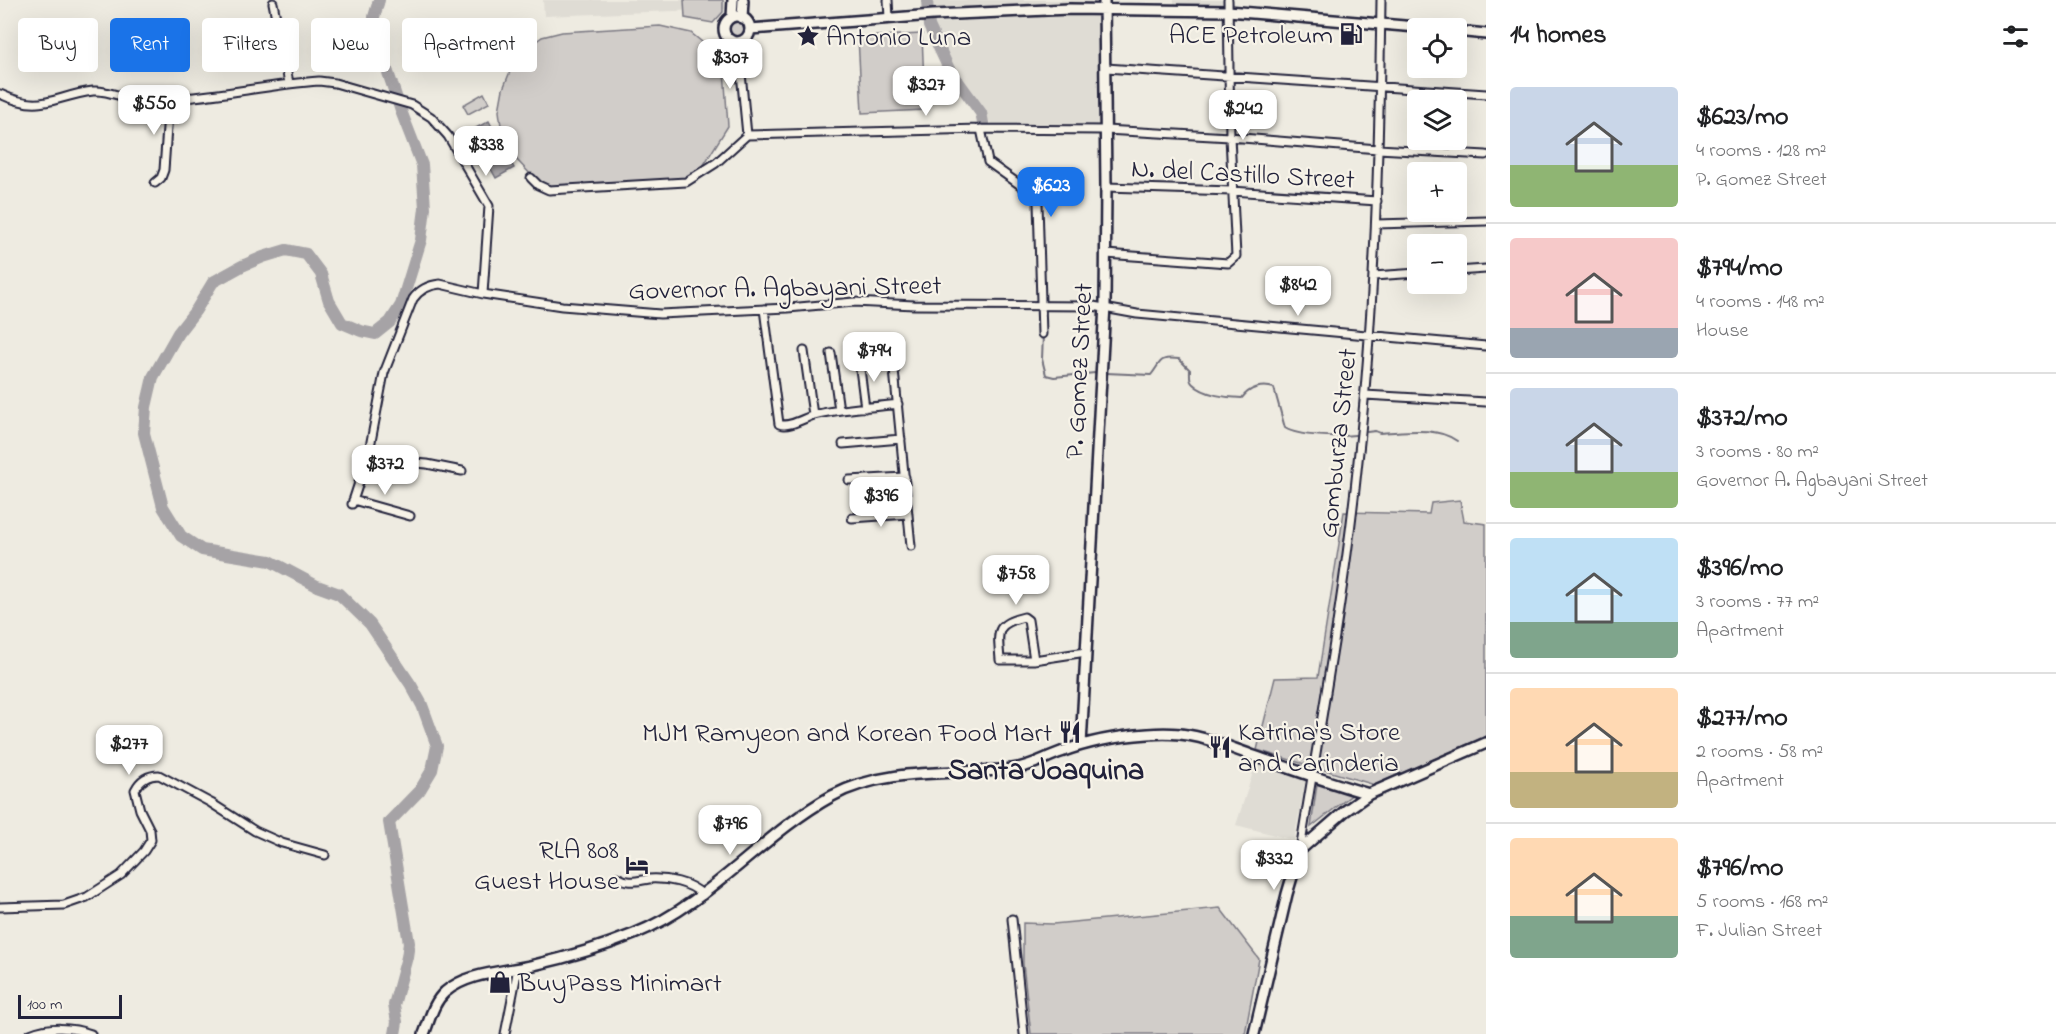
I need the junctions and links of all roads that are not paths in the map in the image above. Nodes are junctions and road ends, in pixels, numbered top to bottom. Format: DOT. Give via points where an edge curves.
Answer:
graph roads {
  1 [pos="732,0"];
  2 [pos="743,0"];
  3 [pos="888,0"];
  4 [pos="1104,0"];
  5 [pos="1228,0"];
  6 [pos="1381,0"];
  7 [pos="273,3"];
  8 [pos="1104,11"];
  9 [pos="1228,11"];
  10 [pos="737,17"];
  11 [pos="889,18"];
  12 [pos="1381,24"];
  13 [pos="1407,26"];
  14 [pos="750,29"];
  15 [pos="1467,33"];
  16 [pos="1486,34"];
  17 [pos="738,42"];
  18 [pos="1106,68"];
  19 [pos="1229,75"];
  20 [pos="290,83"];
  21 [pos="1379,87"];
  22 [pos="0,94"];
  23 [pos="1486,94"];
  24 [pos="169,99"];
  25 [pos="981,129"];
  26 [pos="1105,130"];
  27 [pos="747,135"];
  28 [pos="1230,137"];
  29 [pos="1378,149"];
  30 [pos="1486,155"];
  31 [pos="531,178"];
  32 [pos="155,183"];
  33 [pos="1106,187"];
  34 [pos="1232,191"];
  35 [pos="1377,201"];
  36 [pos="1486,221"];
  37 [pos="1376,224"];
  38 [pos="1106,254"];
  39 [pos="1486,270"];
  40 [pos="1467,271"];
  41 [pos="1407,274"];
  42 [pos="1373,276"];
  43 [pos="483,294"];
  44 [pos="1041,306"];
  45 [pos="1105,307"];
  46 [pos="764,309"];
  47 [pos="1042,334"];
  48 [pos="1369,335"];
  49 [pos="1486,346"];
  50 [pos="892,349"];
  51 [pos="804,351"];
  52 [pos="831,353"];
  53 [pos="859,361"];
  54 [pos="1365,395"];
  55 [pos="1486,402"];
  56 [pos="898,404"];
  57 [pos="865,408"];
  58 [pos="839,410"];
  59 [pos="813,415"];
  60 [pos="901,439"];
  61 [pos="843,444"];
  62 [pos="368,459"];
  63 [pos="462,471"];
  64 [pos="905,477"];
  65 [pos="849,480"];
  66 [pos="908,514"];
  67 [pos="410,516"];
  68 [pos="852,518"];
  69 [pos="911,546"];
  70 [pos="1086,652"];
  71 [pos="1034,660"];
  72 [pos="1486,742"];
  73 [pos="1081,745"];
  74 [pos="1312,776"];
  75 [pos="1369,794"];
  76 [pos="1300,850"];
  77 [pos="325,855"];
  78 [pos="617,877"];
  79 [pos="703,895"];
  80 [pos="0,907"];
  81 [pos="1012,919"];
  82 [pos="518,968"];
  83 [pos="30,1034"];
  84 [pos="91,1034"];
  85 [pos="424,1034"];
  86 [pos="505,1034"];
  87 [pos="1024,1034"];
  88 [pos="1254,1034"];
  1 -- 10 [label="main road"];
  2 -- 10 [label="main road"];
  3 -- 11 [label="street"];
  4 -- 8 [label="main road, P. Gomez Street"];
  5 -- 9 [label="street"];
  6 -- 12 [label="street, Gomburza Street"];
  7 -- 20 [label="street"];
  8 -- 9 [label="main road"];
  8 -- 11 [label="main road" via="1069,9"];
  8 -- 18 [label="main road, P. Gomez Street"];
  9 -- 12 [label="main road"];
  9 -- 19 [label="street"];
  10 -- 14 [label="main road" via="748,22"];
  10 -- 17 [label="main road" via="726,22 724,32 728,39"];
  11 -- 14 [label="main road"];
  12 -- 13 [label="main road"];
  12 -- 21 [label="street, Gomburza Street"];
  14 -- 17 [label="main road" via="748,36"];
  15 -- 16 [label="main road"];
  17 -- 27 [label="street"];
  18 -- 19 [label="street"];
  18 -- 26 [label="main road, P. Gomez Street"];
  19 -- 21 [label="street"];
  19 -- 28 [label="street"];
  20 -- 24 [label="street"];
  20 -- 43 [label="street" via="320,81 401,101 429,115 441,127 489,206"];
  21 -- 23 [label="street"];
  21 -- 29 [label="street, Gomburza Street"];
  22 -- 24 [label="street" via="30,104 94,91 140,100"];
  24 -- 32 [label="street" via="164,170"];
  25 -- 26 [label="street"];
  25 -- 27 [label="street"];
  25 -- 44 [label="street" via="988,162 1034,195 1038,203"];
  26 -- 28 [label="street"];
  26 -- 33 [label="main road, P. Gomez Street"];
  27 -- 31 [label="street" via="716,163 686,182 549,190"];
  28 -- 29 [label="street"];
  28 -- 34 [label="street"];
  29 -- 30 [label="street"];
  29 -- 35 [label="street, Gomburza Street"];
  33 -- 34 [label="street, N. del Castillo Street"];
  33 -- 38 [label="main road, P. Gomez Street"];
  34 -- 35 [label="street, N. del Castillo Street"];
  34 -- 38 [label="street" via="1236,256 1228,263"];
  35 -- 37 [label="street, Gomburza Street"];
  36 -- 37 [label="street"];
  37 -- 42 [label="street, Gomburza Street"];
  38 -- 45 [label="main road, P. Gomez Street"];
  39 -- 40 [label="street"];
  41 -- 42 [label="street"];
  42 -- 48 [label="street, Gomburza Street"];
  43 -- 46 [label="street, Governor A. Agbayani Street" via="660,315"];
  43 -- 62 [label="street, Governor A. Agbayani Street" via="440,284 429,285 417,293 384,372"];
  44 -- 45 [label="street, Governor A. Agbayani Street"];
  44 -- 46 [label="street, Governor A. Agbayani Street" via="854,302"];
  44 -- 47 [label="street"];
  45 -- 48 [label="street, Governor A. Agbayani Street" via="1137,314"];
  45 -- 70 [label="main road, P. Gomez Street"];
  46 -- 59 [label="street" via="779,424"];
  48 -- 49 [label="street, Governor A. Agbayani Street"];
  48 -- 54 [label="street, Gomburza Street"];
  50 -- 56 [label="street"];
  51 -- 59 [label="street"];
  52 -- 58 [label="street"];
  53 -- 57 [label="street"];
  54 -- 55 [label="street"];
  54 -- 74 [label="street, Gomburza Street" via="1344,584"];
  56 -- 57 [label="street"];
  56 -- 60 [label="street"];
  57 -- 58 [label="street"];
  58 -- 59 [label="street"];
  60 -- 61 [label="street"];
  60 -- 64 [label="street"];
  62 -- 63 [label="street"];
  62 -- 67 [label="street, Governor A. Agbayani Street" via="353,502"];
  64 -- 65 [label="street"];
  64 -- 66 [label="street"];
  66 -- 68 [label="street"];
  66 -- 69 [label="street"];
  70 -- 71 [label="street"];
  70 -- 73 [label="main road, P. Gomez Street"];
  71 -- 71 [label="street" via="1028,620 1024,617 1007,621 998,638 1000,660"];
  72 -- 75 [label="main road"];
  73 -- 74 [label="main road" via="1147,734 1190,735"];
  73 -- 79 [label="main road" via="1015,769 908,775 851,787 785,828"];
  74 -- 75 [label="main road"];
  74 -- 76 [label="street, Gomburza Street"];
  75 -- 76 [label="main road"];
  76 -- 88 [label="main road"];
  77 -- 80 [label="street" via="269,838 211,803 159,775 152,775 135,790 151,840 121,875 87,897 64,905"];
  78 -- 79 [label="street" via="625,882 671,881 694,886"];
  79 -- 82 [label="main road" via="639,932 580,954"];
  81 -- 87 [label="street"];
  82 -- 85 [label="main road" via="461,982 448,990 434,1006"];
  82 -- 86 [label="street"];
  83 -- 84 [label="street" via="74,1029"];
}
